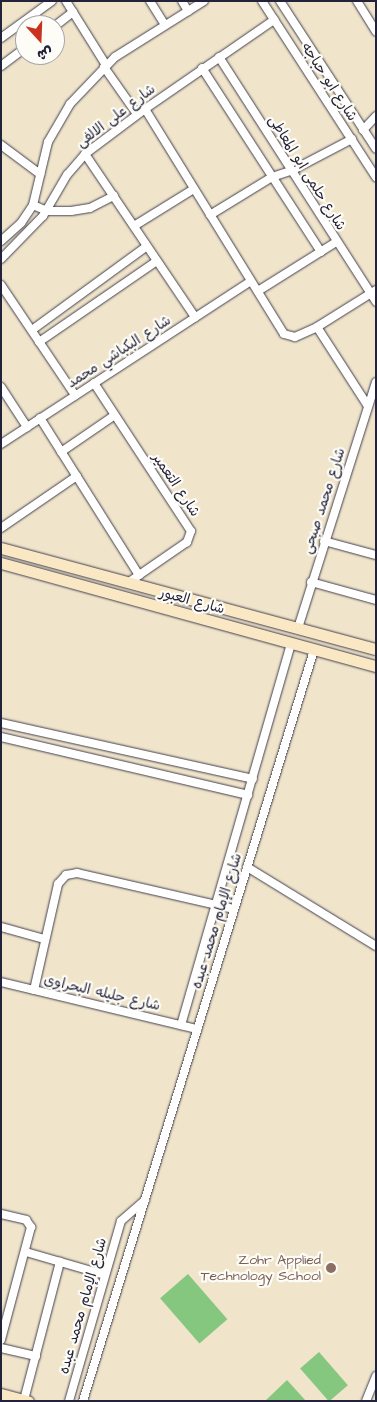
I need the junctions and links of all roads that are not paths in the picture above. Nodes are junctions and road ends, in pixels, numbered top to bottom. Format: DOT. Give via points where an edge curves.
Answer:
graph roads {
  1 [pos="52,1"];
  2 [pos="66,1"];
  3 [pos="150,1"];
  4 [pos="182,1"];
  5 [pos="204,1"];
  6 [pos="262,1"];
  7 [pos="280,1"];
  8 [pos="357,1"];
  9 [pos="188,11"];
  10 [pos="72,12"];
  11 [pos="65,18"];
  12 [pos="274,20"];
  13 [pos="164,24"];
  14 [pos="376,31"];
  15 [pos="1,38"];
  16 [pos="15,56"];
  17 [pos="219,57"];
  18 [pos="1,66"];
  19 [pos="105,66"];
  20 [pos="202,68"];
  21 [pos="145,108"];
  22 [pos="137,114"];
  23 [pos="376,116"];
  24 [pos="363,130"];
  25 [pos="352,139"];
  26 [pos="1,145"];
  27 [pos="376,149"];
  28 [pos="85,154"];
  29 [pos="292,171"];
  30 [pos="40,174"];
  31 [pos="272,177"];
  32 [pos="376,177"];
  33 [pos="194,189"];
  34 [pos="114,196"];
  35 [pos="33,205"];
  36 [pos="47,211"];
  37 [pos="210,215"];
  38 [pos="134,226"];
  39 [pos="1,241"];
  40 [pos="336,242"];
  41 [pos="147,246"];
  42 [pos="321,252"];
  43 [pos="1,259"];
  44 [pos="157,261"];
  45 [pos="251,281"];
  46 [pos="1,285"];
  47 [pos="258,291"];
  48 [pos="372,292"];
  49 [pos="376,302"];
  50 [pos="195,317"];
  51 [pos="317,327"];
  52 [pos="32,330"];
  53 [pos="39,342"];
  54 [pos="376,382"];
  55 [pos="94,383"];
  56 [pos="1,387"];
  57 [pos="75,395"];
  58 [pos="371,403"];
  59 [pos="115,415"];
  60 [pos="40,418"];
  61 [pos="27,427"];
  62 [pos="1,444"];
  63 [pos="61,452"];
  64 [pos="77,476"];
  65 [pos="1,528"];
  66 [pos="324,540"];
  67 [pos="1,548"];
  68 [pos="376,555"];
  69 [pos="1,563"];
  70 [pos="139,575"];
  71 [pos="129,582"];
  72 [pos="311,582"];
  73 [pos="154,588"];
  74 [pos="183,596"];
  75 [pos="376,600"];
  76 [pos="147,605"];
  77 [pos="182,614"];
  78 [pos="298,628"];
  79 [pos="291,644"];
  80 [pos="376,649"];
  81 [pos="314,650"];
  82 [pos="376,666"];
  83 [pos="1,722"];
  84 [pos="1,737"];
  85 [pos="253,779"];
  86 [pos="248,795"];
  87 [pos="247,867"];
  88 [pos="216,905"];
  89 [pos="234,909"];
  90 [pos="1,927"];
  91 [pos="44,938"];
  92 [pos="376,946"];
  93 [pos="1,982"];
  94 [pos="34,990"];
  95 [pos="181,1025"];
  96 [pos="197,1029"];
  97 [pos="145,1200"];
  98 [pos="1,1214"];
  99 [pos="26,1252"];
  100 [pos="60,1262"];
  101 [pos="105,1275"];
  102 [pos="1,1340"];
  103 [pos="1,1348"];
  104 [pos="36,1356"];
  105 [pos="376,1376"];
  106 [pos="1,1394"];
  107 [pos="26,1400"];
  108 [pos="69,1401"];
  109 [pos="83,1401"];
  110 [pos="366,1401"];
  1 -- 15 [label="street"];
  2 -- 10 [label="street"];
  3 -- 13 [label="street"];
  4 -- 9 [label="street"];
  5 -- 9 [label="street"];
  6 -- 12 [label="street, شارع ابو حباجه"];
  7 -- 24 [label="street, شارع ابو حباجه"];
  8 -- 14 [label="street"];
  9 -- 13 [label="street"];
  10 -- 11 [label="street"];
  10 -- 19 [label="street"];
  12 -- 17 [label="street, شارع على الالفى"];
  12 -- 25 [label="street, شارع ابو حباجه"];
  13 -- 19 [label="street"];
  16 -- 18 [label="street"];
  17 -- 20 [label="street, شارع على الالفى"];
  17 -- 29 [label="street, شارع حلمى ابو المعاطى"];
  19 -- 22 [label="street"];
  19 -- 30 [label="street" via="61,116 48,142"];
  20 -- 21 [label="street, شارع على الالفى"];
  20 -- 31 [label="street"];
  21 -- 22 [label="street, شارع على الالفى"];
  21 -- 33 [label="street"];
  22 -- 28 [label="street, شارع على الالفى"];
  23 -- 24 [label="street"];
  24 -- 27 [label="street, شارع ابو حباجه"];
  25 -- 29 [label="street"];
  25 -- 32 [label="street, شارع ابو حباجه"];
  26 -- 30 [label="street"];
  28 -- 34 [label="street"];
  28 -- 36 [label="street, شارع على الالفى" via="67,175"];
  29 -- 31 [label="street"];
  29 -- 40 [label="street, شارع حلمى ابو المعاطى"];
  30 -- 35 [label="street"];
  31 -- 37 [label="street"];
  31 -- 42 [label="street"];
  33 -- 37 [label="street"];
  33 -- 38 [label="street"];
  34 -- 36 [label="street" via="82,210"];
  34 -- 38 [label="street"];
  35 -- 36 [label="street"];
  35 -- 39 [label="street" via="21,223"];
  36 -- 43 [label="street, شارع على الالفى"];
  37 -- 45 [label="street"];
  38 -- 41 [label="street"];
  40 -- 42 [label="street"];
  40 -- 48 [label="street, شارع حلمى ابو المعاطى"];
  41 -- 44 [label="street"];
  41 -- 52 [label="street"];
  42 -- 47 [label="street"];
  44 -- 50 [label="street"];
  44 -- 53 [label="street"];
  45 -- 47 [label="street"];
  45 -- 50 [label="street, شارع البكباشي محمد"];
  46 -- 52 [label="street"];
  47 -- 51 [label="street" via="284,334 295,336"];
  48 -- 49 [label="street, شارع حلمى ابو المعاطى"];
  48 -- 51 [label="street"];
  50 -- 55 [label="street, شارع البكباشي محمد"];
  51 -- 58 [label="street"];
  52 -- 53 [label="street"];
  53 -- 57 [label="street"];
  54 -- 58 [label="street, شارع محمد صبحى"];
  55 -- 57 [label="street, شارع البكباشي محمد"];
  55 -- 59 [label="street, شارع التعمير"];
  56 -- 61 [label="street"];
  57 -- 60 [label="street, شارع البكباشي محمد"];
  58 -- 66 [label="street, شارع محمد صبحى"];
  59 -- 63 [label="street"];
  59 -- 70 [label="street, شارع التعمير" via="191,530 187,542"];
  60 -- 61 [label="street, شارع البكباشي محمد"];
  60 -- 63 [label="street"];
  61 -- 62 [label="street, شارع البكباشي محمد"];
  63 -- 64 [label="street"];
  64 -- 65 [label="street"];
  64 -- 70 [label="street"];
  66 -- 68 [label="street"];
  66 -- 72 [label="street, شارع محمد صبحى"];
  67 -- 71 [label="street, شارع العبور"];
  69 -- 76 [label="street, شارع العبور"];
  70 -- 71 [label="street, شارع التعمير"];
  71 -- 73 [label="street, شارع العبور"];
  72 -- 75 [label="street"];
  72 -- 78 [label="street, شارع محمد صبحى"];
  73 -- 74 [label="street, شارع العبور"];
  73 -- 76 [label="street" via="153,597"];
  74 -- 77 [label="street" via="178,603"];
  74 -- 78 [label="street, شارع العبور"];
  76 -- 77 [label="street, شارع العبور"];
  77 -- 79 [label="street, شارع العبور"];
  78 -- 80 [label="street, شارع العبور"];
  79 -- 81 [label="street, شارع العبور"];
  79 -- 85 [label="street, شارع الإمام محمد عبده"];
  81 -- 82 [label="street, شارع العبور"];
  81 -- 87 [label="street, شارع الإمام محمد عبده"];
  83 -- 85 [label="street"];
  84 -- 86 [label="street"];
  85 -- 86 [label="street, شارع الإمام محمد عبده"];
  86 -- 88 [label="street, شارع الإمام محمد عبده"];
  87 -- 89 [label="street, شارع الإمام محمد عبده"];
  87 -- 92 [label="street"];
  88 -- 89 [label="street"];
  88 -- 91 [label="street" via="71,873 58,884"];
  88 -- 95 [label="street, شارع الإمام محمد عبده"];
  89 -- 96 [label="street, شارع الإمام محمد عبده"];
  90 -- 91 [label="street"];
  91 -- 94 [label="street"];
  93 -- 94 [label="street, شارع جليله البحراوى"];
  94 -- 95 [label="street, شارع جليله البحراوى"];
  95 -- 96 [label="street, شارع جليله البحراوى"];
  96 -- 97 [label="street, شارع الإمام محمد عبده"];
  97 -- 101 [label="street, شارع الإمام محمد عبده" via="121,1221"];
  97 -- 109 [label="street, شارع الإمام محمد عبده"];
  98 -- 99 [label="street" via="26,1220 31,1227"];
  99 -- 100 [label="street"];
  99 -- 102 [label="street"];
  100 -- 101 [label="street"];
  100 -- 104 [label="street"];
  101 -- 108 [label="street, شارع الإمام محمد عبده"];
  103 -- 104 [label="street"];
  104 -- 107 [label="street"];
  105 -- 110 [label="street"];
  106 -- 107 [label="street"];
}
